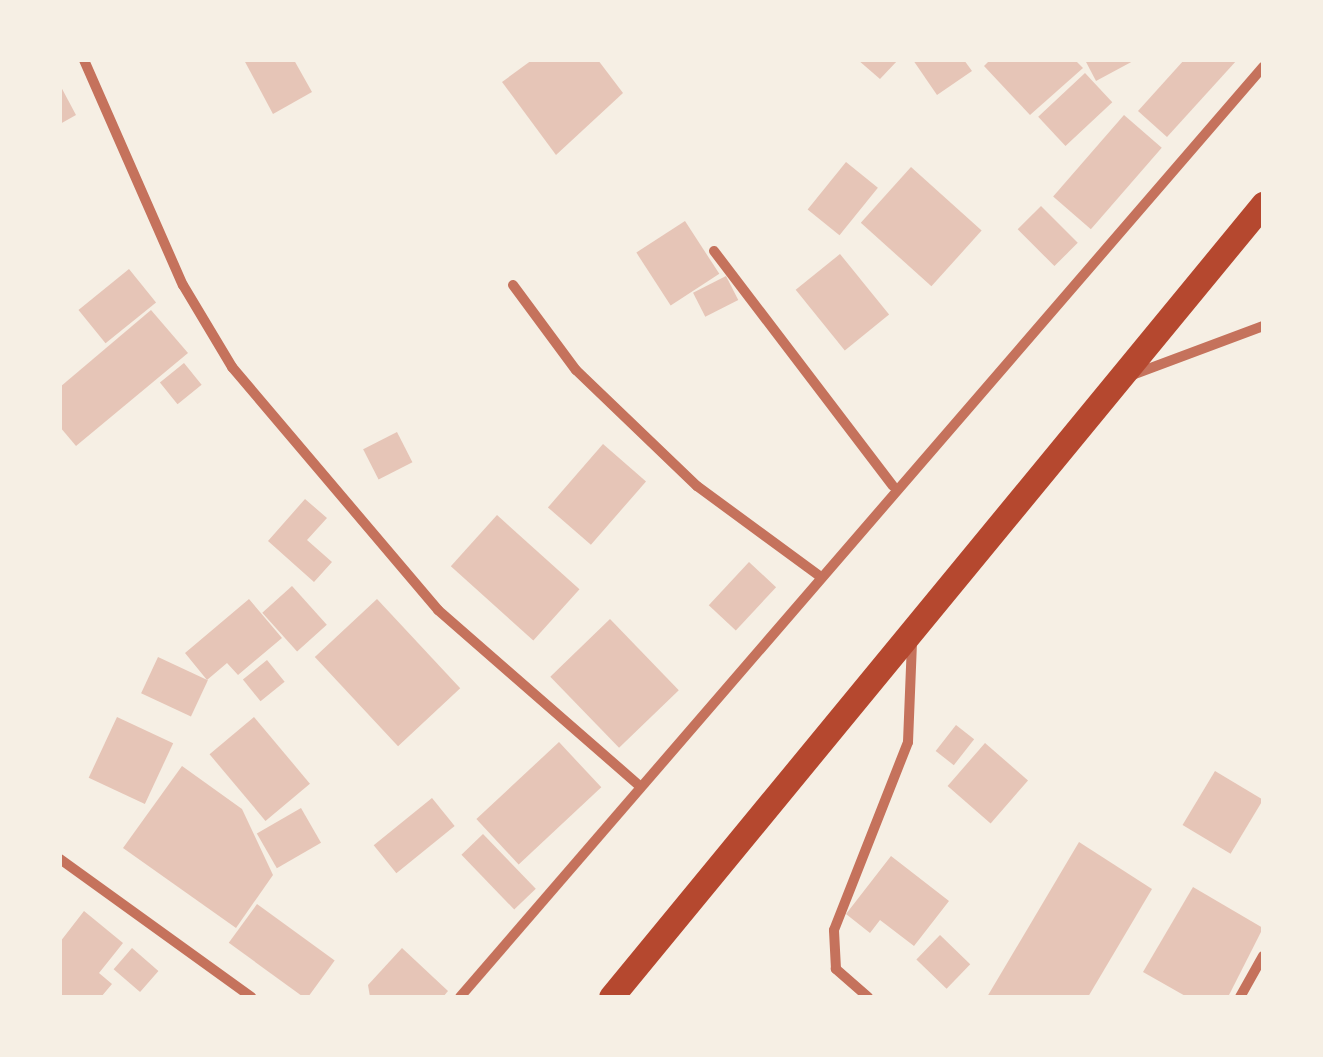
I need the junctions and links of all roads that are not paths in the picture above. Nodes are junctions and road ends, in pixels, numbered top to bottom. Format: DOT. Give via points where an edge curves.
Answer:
graph roads {
  1 [pos="84,60"];
  2 [pos="1263,67"];
  3 [pos="1260,212"];
  4 [pos="714,250"];
  5 [pos="513,285"];
  6 [pos="1263,326"];
  7 [pos="1117,380"];
  8 [pos="894,486"];
  9 [pos="818,575"];
  10 [pos="912,634"];
  11 [pos="640,786"];
  12 [pos="60,858"];
  13 [pos="1263,956"];
  14 [pos="251,997"];
  15 [pos="460,997"];
  16 [pos="610,997"];
  17 [pos="868,997"];
  18 [pos="1240,997"];
  1 -- 11 [label="street" via="183,285 232,367 438,610"];
  2 -- 8 [label="street"];
  3 -- 7 [label="main road"];
  4 -- 8 [label="street"];
  5 -- 9 [label="street" via="576,370 670,460"];
  6 -- 7 [label="street"];
  7 -- 10 [label="main road"];
  8 -- 9 [label="street"];
  9 -- 11 [label="street"];
  10 -- 16 [label="main road"];
  10 -- 17 [label="street" via="908,742 834,930 836,969"];
  11 -- 15 [label="street"];
  12 -- 14 [label="street"];
  13 -- 18 [label="street"];
}
